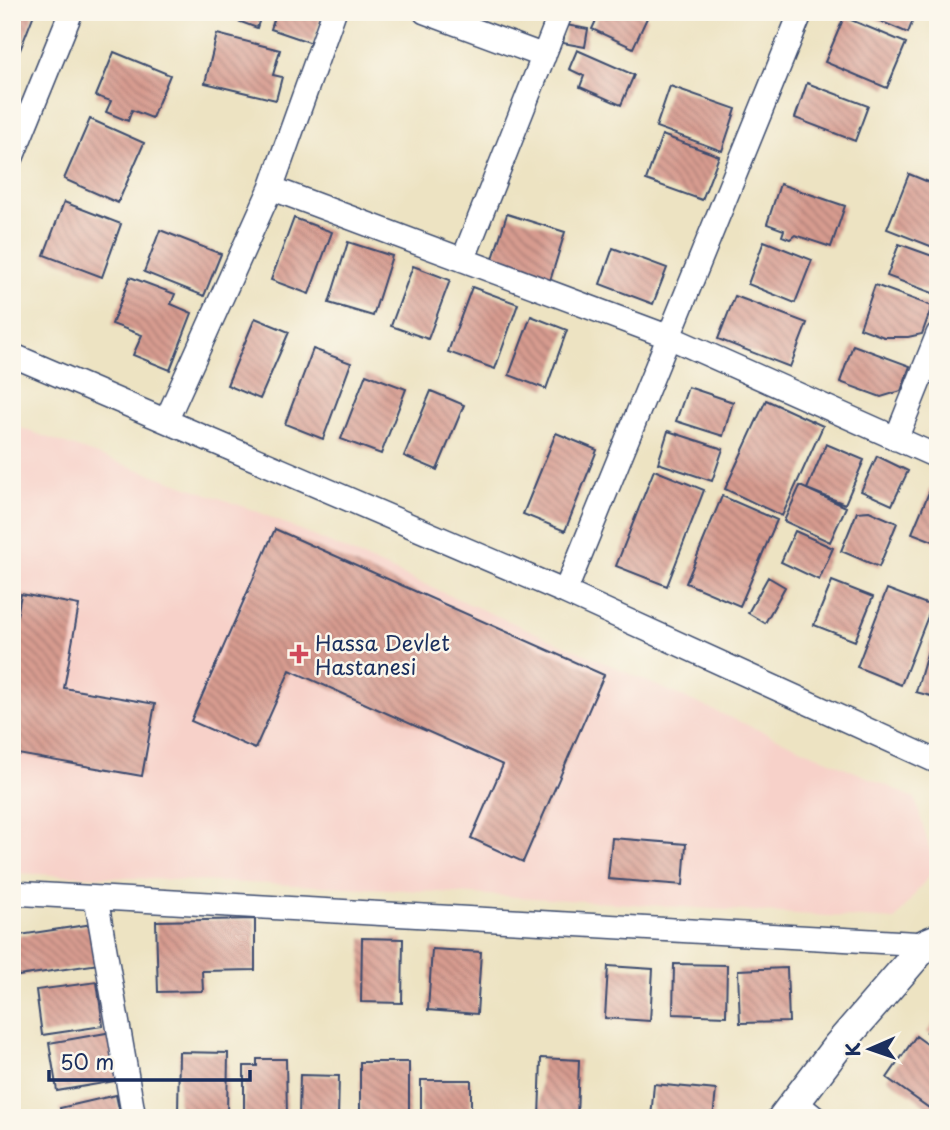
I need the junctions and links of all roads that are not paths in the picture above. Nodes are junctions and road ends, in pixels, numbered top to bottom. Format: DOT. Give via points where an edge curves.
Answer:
graph roads {
  1 [pos="71,12"];
  2 [pos="334,12"];
  3 [pos="425,12"];
  4 [pos="561,12"];
  5 [pos="801,12"];
  6 [pos="544,56"];
  7 [pos="12,157"];
  8 [pos="271,187"];
  9 [pos="463,260"];
  10 [pos="938,334"];
  11 [pos="668,337"];
  12 [pos="12,355"];
  13 [pos="166,421"];
  14 [pos="896,439"];
  15 [pos="938,457"];
  16 [pos="565,592"];
  17 [pos="938,762"];
  18 [pos="12,893"];
  19 [pos="96,898"];
  20 [pos="932,942"];
  21 [pos="798,1112"];
  22 [pos="134,1118"];
  1 -- 7 [label="street"];
  2 -- 8 [label="street"];
  3 -- 6 [label="street"];
  4 -- 6 [label="street"];
  5 -- 11 [label="street"];
  6 -- 9 [label="street"];
  8 -- 9 [label="street"];
  8 -- 13 [label="street"];
  9 -- 11 [label="street"];
  10 -- 14 [label="street"];
  11 -- 14 [label="street"];
  11 -- 16 [label="street"];
  12 -- 13 [label="street"];
  13 -- 16 [label="street"];
  14 -- 15 [label="street"];
  16 -- 17 [label="street"];
  18 -- 19 [label="street"];
  19 -- 20 [label="street"];
  19 -- 22 [label="street"];
  20 -- 21 [label="street" via="837,1048"];
}
